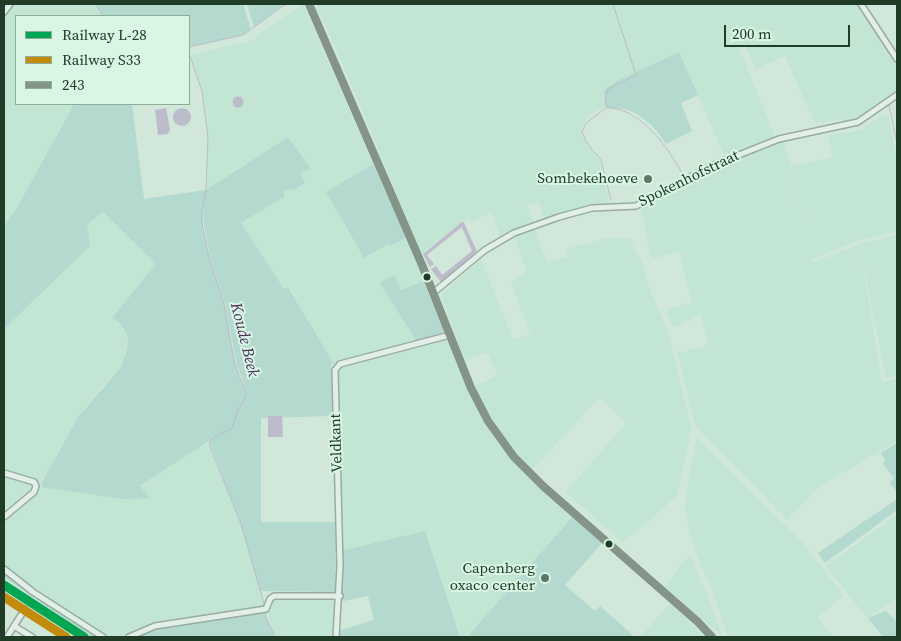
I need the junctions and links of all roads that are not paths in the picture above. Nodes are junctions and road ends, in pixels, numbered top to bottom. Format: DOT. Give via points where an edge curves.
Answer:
graph roads {
  1 [pos="10,4"];
  2 [pos="309,4"];
  3 [pos="861,4"];
  4 [pos="4,12"];
  5 [pos="897,59"];
  6 [pos="897,95"];
  7 [pos="433,293"];
  8 [pos="450,335"];
  9 [pos="4,472"];
  10 [pos="4,517"];
  11 [pos="4,569"];
  12 [pos="340,596"];
  13 [pos="25,609"];
  14 [pos="14,626"];
  15 [pos="7,637"];
  16 [pos="32,637"];
  17 [pos="103,637"];
  18 [pos="129,637"];
  19 [pos="336,637"];
  20 [pos="712,637"];
  1 -- 4 [label="street"];
  2 -- 7 [label="street"];
  3 -- 5 [label="street"];
  6 -- 7 [label="street, Spokenhofstraat" via="858,122 779,139 711,166 636,206 592,208 514,233 485,250"];
  7 -- 8 [label="street"];
  8 -- 12 [label="street, Veldkant" via="340,364 335,370"];
  8 -- 20 [label="street" via="478,403 514,457"];
  9 -- 10 [label="street" via="34,482 36,486 34,492"];
  11 -- 17 [label="street" via="33,592"];
  12 -- 18 [label="street" via="274,596 266,609 155,626"];
  12 -- 19 [label="street, Veldkant"];
  13 -- 14 [label="street"];
  14 -- 15 [label="street"];
  14 -- 16 [label="street"];
}
